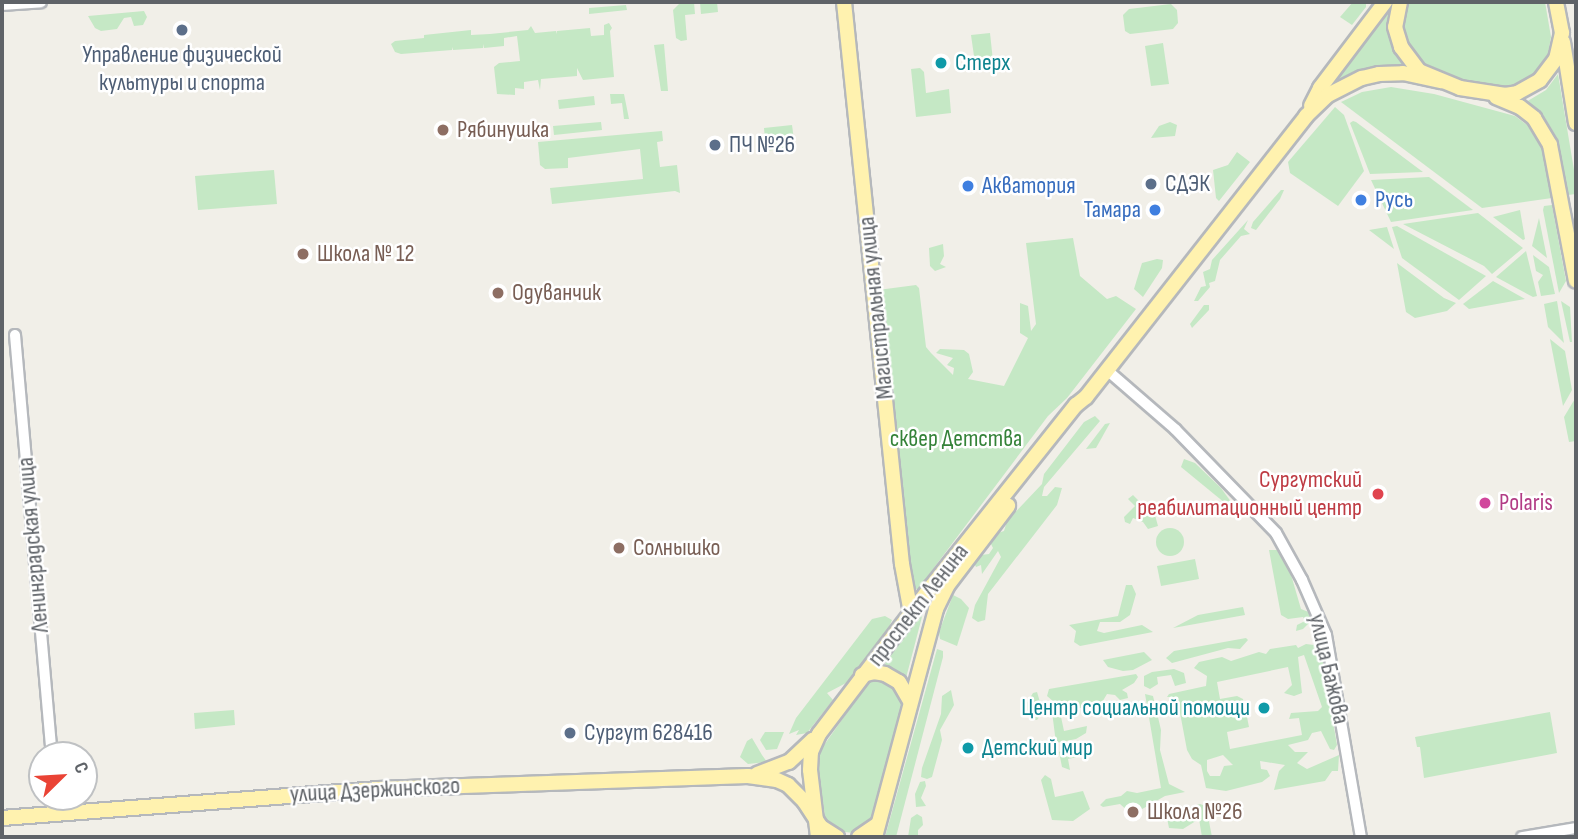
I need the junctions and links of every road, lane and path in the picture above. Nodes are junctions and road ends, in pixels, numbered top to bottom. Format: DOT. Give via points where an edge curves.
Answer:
graph roads {
  1 [pos="41,2"];
  2 [pos="844,2"];
  3 [pos="1385,2"];
  4 [pos="1399,2"];
  5 [pos="1556,2"];
  6 [pos="2,5"];
  7 [pos="1562,33"];
  8 [pos="1442,81"];
  9 [pos="1488,94"];
  10 [pos="1306,116"];
  11 [pos="1576,123"];
  12 [pos="1576,281"];
  13 [pos="15,335"];
  14 [pos="1107,370"];
  15 [pos="1086,397"];
  16 [pos="911,613"];
  17 [pos="862,676"];
  18 [pos="910,701"];
  19 [pos="819,734"];
  20 [pos="51,741"];
  21 [pos="748,776"];
  22 [pos="98,802"];
  23 [pos="30,811"];
  24 [pos="814,813"];
  25 [pos="2,818"];
  26 [pos="1576,828"];
  27 [pos="876,830"];
  28 [pos="818,837"];
  29 [pos="837,837"];
  30 [pos="859,837"];
  31 [pos="1361,837"];
  32 [pos="1522,837"];
  1 -- 6 [label="street"];
  2 -- 16 [label="main road, Магистральная улица" via="902,564"];
  3 -- 10 [label="main road, проспект Ленина" via="1320,88"];
  4 -- 8 [label="main road" via="1395,27 1401,47 1419,71"];
  5 -- 7 [label="main road"];
  7 -- 9 [label="main road" via="1556,59 1540,80 1517,93"];
  7 -- 11 [label="main road"];
  8 -- 9 [label="main road"];
  8 -- 10 [label="main road, проспект Ленина" via="1403,73 1380,74 1336,91"];
  9 -- 12 [label="main road" via="1520,107 1544,131 1554,159"];
  10 -- 14 [label="main road, проспект Ленина"];
  13 -- 20 [label="street, Ленинградская улица"];
  14 -- 15 [label="main road, проспект Ленина"];
  14 -- 31 [label="street, улица Бажова" via="1175,429 1276,533 1302,580 1326,635"];
  15 -- 16 [label="main road, проспект Ленина"];
  15 -- 18 [label="main road, проспект Ленина" via="1082,410 947,586 929,628"];
  16 -- 17 [label="main road, проспект Ленина"];
  17 -- 18 [label="main road" via="874,671 885,674 899,682"];
  17 -- 19 [label="main road, проспект Ленина"];
  18 -- 27 [label="main road, проспект Ленина"];
  19 -- 21 [label="main road, улица Дзержинского" via="789,762"];
  19 -- 24 [label="main road, проспект Ленина" via="811,752"];
  21 -- 22 [label="main road, улица Дзержинского"];
  21 -- 24 [label="main road, улица Дзержинского" via="788,785"];
  23 -- 25 [label="main road, улица Дзержинского"];
  24 -- 28 [label="main road, проспект Ленина"];
  24 -- 29 [label="main road, улица Дзержинского" via="821,827"];
  26 -- 32 [label="street"];
  27 -- 30 [label="main road"];
}
